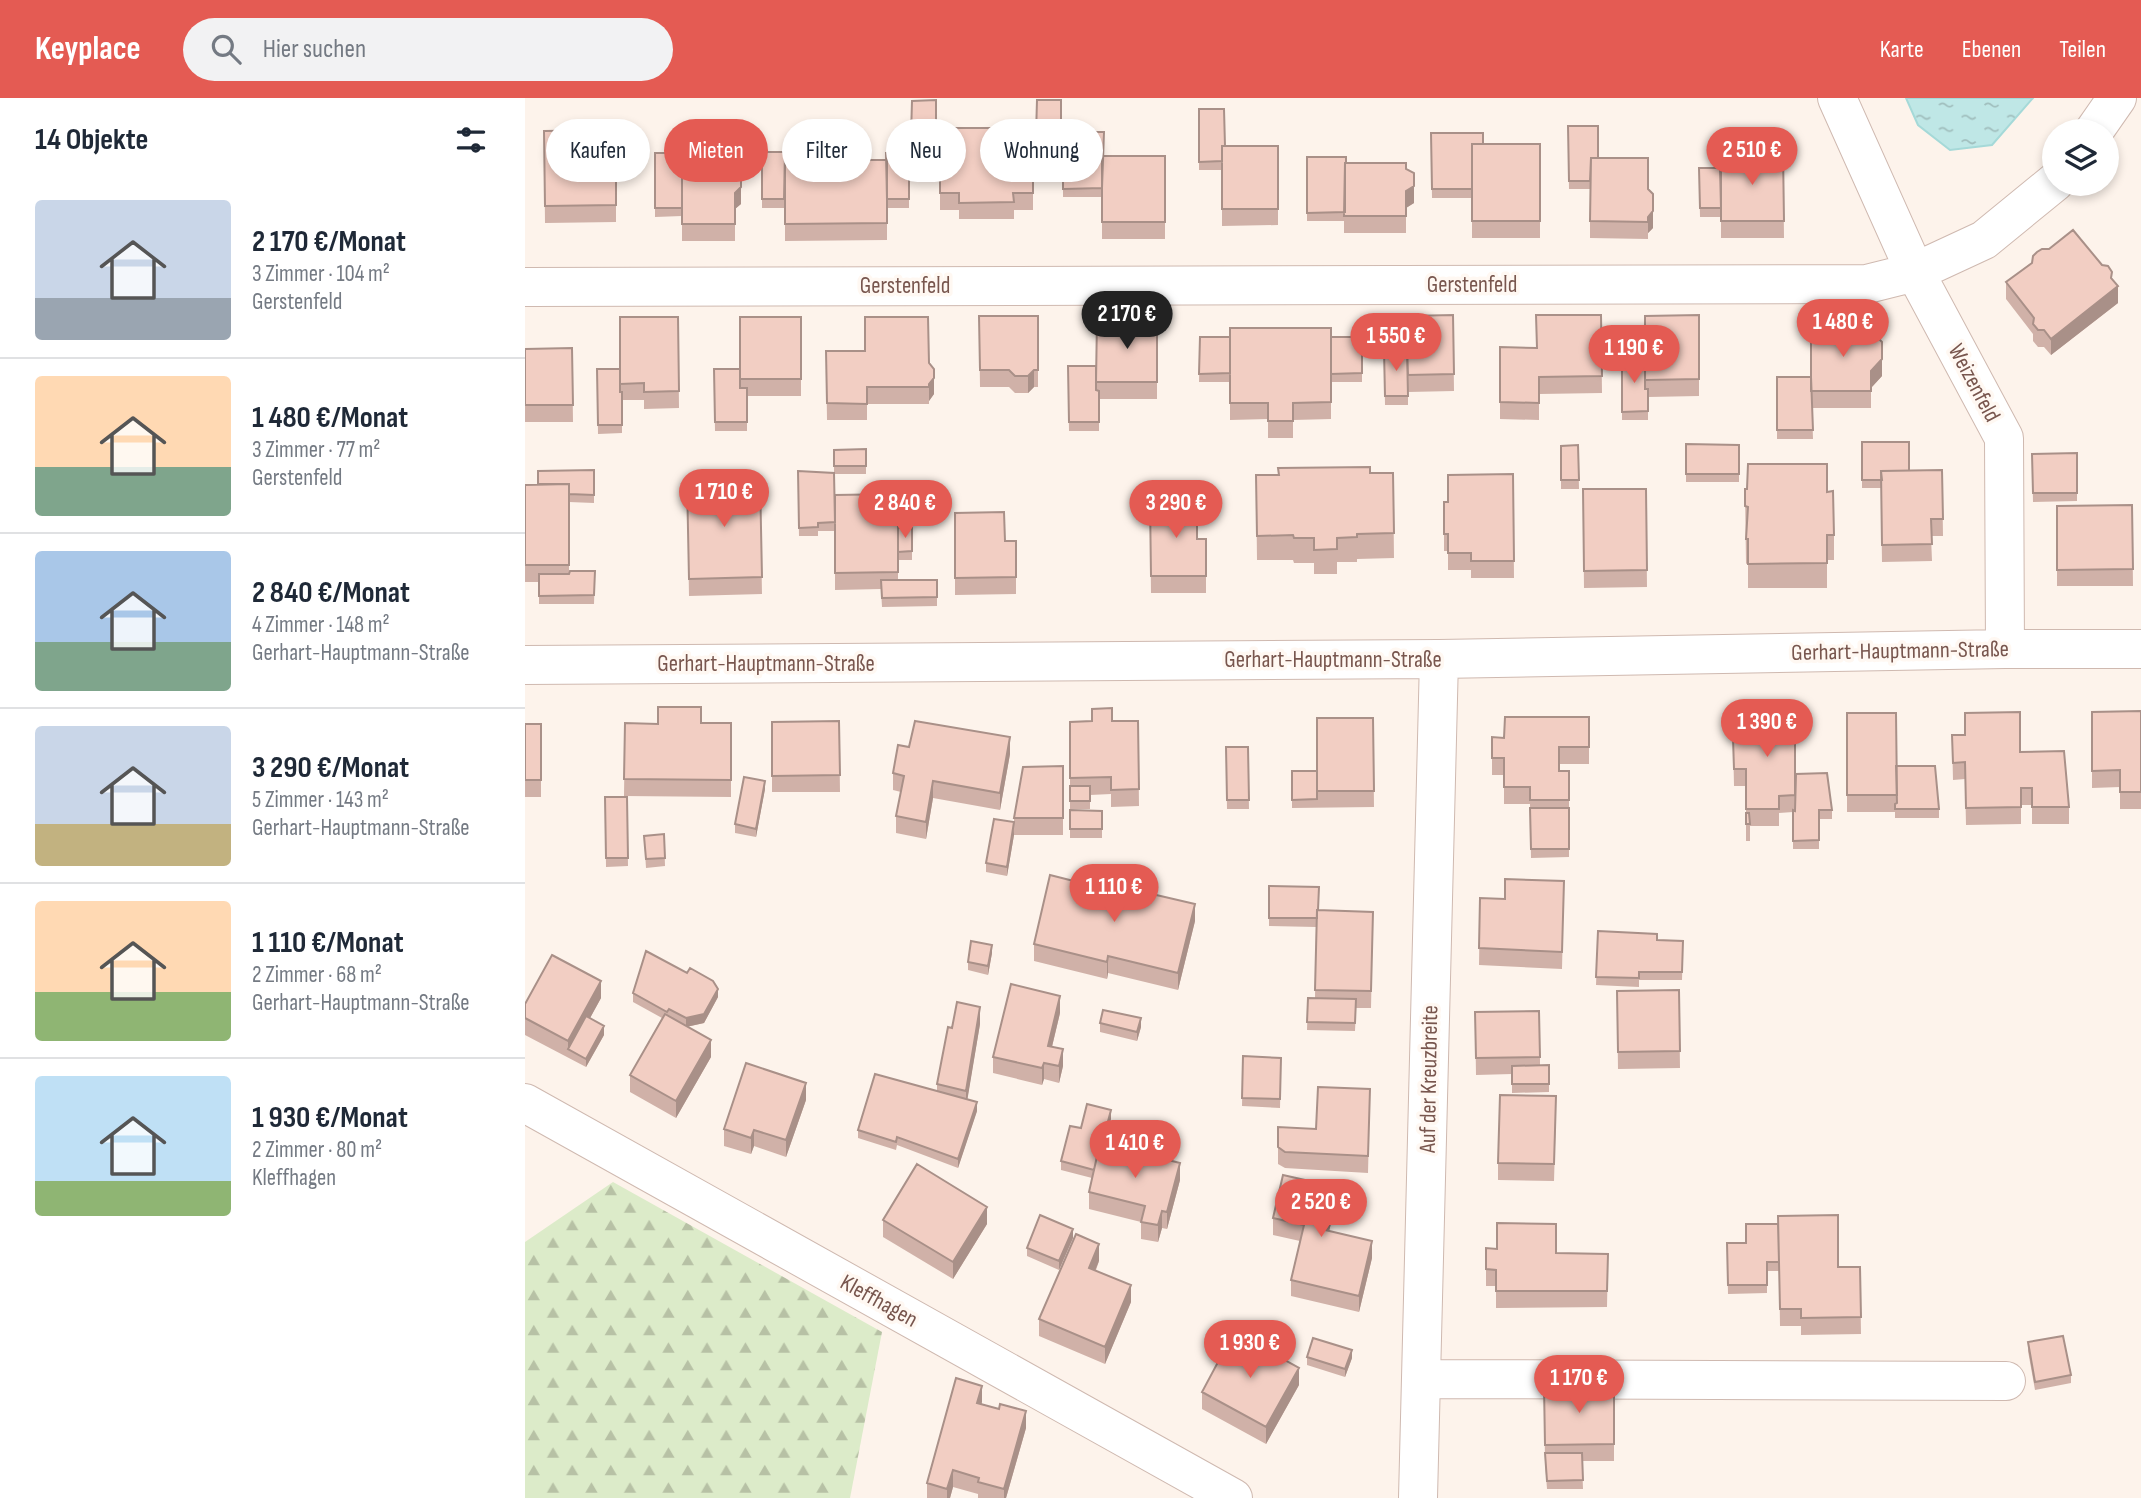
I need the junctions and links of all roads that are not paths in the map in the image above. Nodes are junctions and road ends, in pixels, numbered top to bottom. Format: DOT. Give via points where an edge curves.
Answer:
graph roads {
  1 [pos="1837,98"];
  2 [pos="2117,98"];
  3 [pos="2102,119"];
  4 [pos="2042,193"];
  5 [pos="1915,272"];
  6 [pos="525,287"];
  7 [pos="2005,649"];
  8 [pos="2141,649"];
  9 [pos="1439,659"];
  10 [pos="525,665"];
  11 [pos="525,1103"];
  12 [pos="1421,1379"];
  13 [pos="2006,1381"];
  14 [pos="1233,1498"];
  15 [pos="1418,1498"];
  1 -- 5 [label="street, Weizenfeld"];
  2 -- 3 [label="street"];
  4 -- 5 [label="street, Gerstenfeld" via="1984,240"];
  5 -- 6 [label="street, Gerstenfeld" via="1853,285"];
  5 -- 7 [label="street, Weizenfeld" via="2004,438"];
  7 -- 8 [label="street, Gerhart-Hauptmann-Straße"];
  7 -- 9 [label="street, Gerhart-Hauptmann-Straße"];
  9 -- 10 [label="street, Gerhart-Hauptmann-Straße"];
  9 -- 12 [label="street, Auf der Kreuzbreite"];
  11 -- 14 [label="street, Kleffhagen"];
  12 -- 13 [label="street"];
  12 -- 15 [label="street, Auf der Kreuzbreite"];
}
